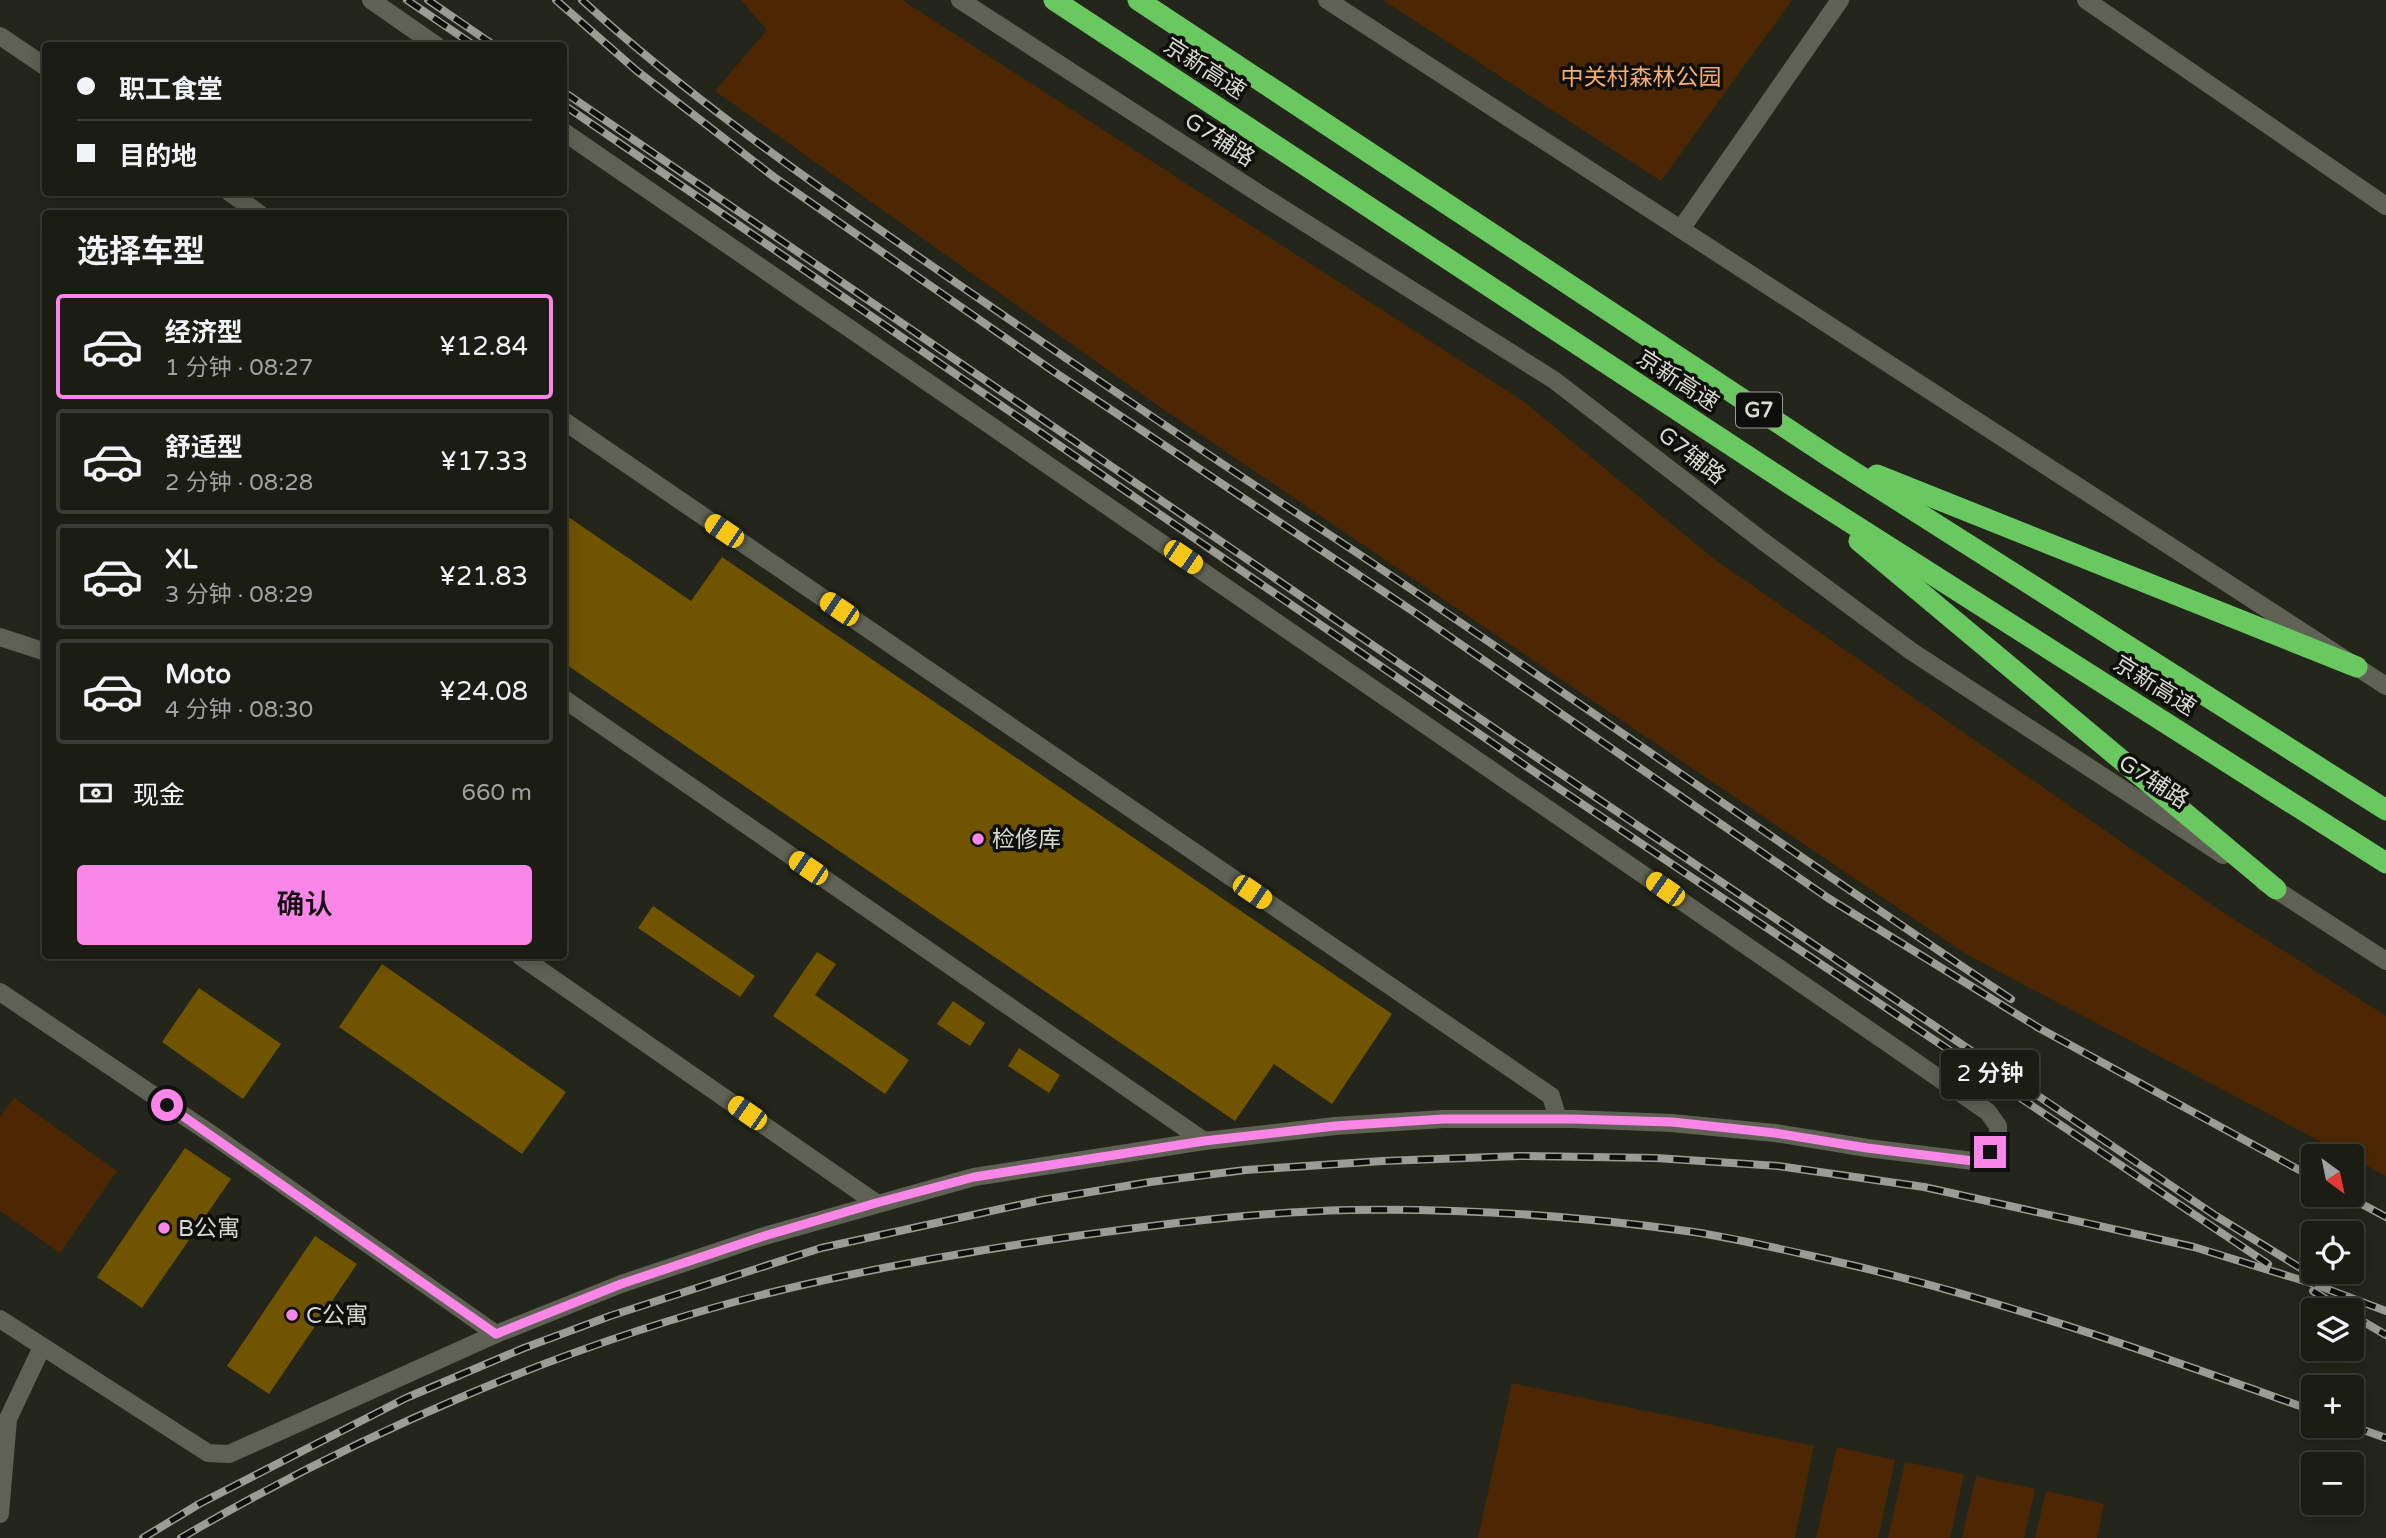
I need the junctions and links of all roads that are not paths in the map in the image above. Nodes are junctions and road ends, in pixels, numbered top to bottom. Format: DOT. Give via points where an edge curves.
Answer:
graph roads {
  1 [pos="371,0"];
  2 [pos="960,0"];
  3 [pos="1054,0"];
  4 [pos="1138,0"];
  5 [pos="1327,0"];
  6 [pos="1840,0"];
  7 [pos="2087,0"];
  8 [pos="0,36"];
  9 [pos="431,42"];
  10 [pos="42,64"];
  11 [pos="567,134"];
  12 [pos="235,196"];
  13 [pos="2386,206"];
  14 [pos="254,210"];
  15 [pos="1681,229"];
  16 [pos="567,423"];
  17 [pos="1830,457"];
  18 [pos="1793,486"];
  19 [pos="0,637"];
  20 [pos="42,651"];
  21 [pos="2357,667"];
  22 [pos="2386,686"];
  23 [pos="567,701"];
  24 [pos="2386,810"];
  25 [pos="2386,863"];
  26 [pos="2276,890"];
  27 [pos="524,959"];
  28 [pos="2386,961"];
  29 [pos="0,992"];
  30 [pos="1558,1119"];
  31 [pos="1204,1141"];
  32 [pos="876,1203"];
  33 [pos="0,1319"];
  34 [pos="496,1334"];
  35 [pos="42,1347"];
  36 [pos="0,1514"];
  1 -- 9 [label="street"];
  2 -- 26 [label="street, G7辅路" via="1554,380 1910,651"];
  3 -- 18 [label="highway, 京新高速 / G7"];
  4 -- 17 [label="highway, 京新高速 / G7"];
  5 -- 15 [label="street"];
  6 -- 15 [label="street"];
  7 -- 13 [label="street"];
  8 -- 10 [label="street"];
  11 -- 30 [label="street" via="1988,1112 1998,1126 1998,1141 1990,1152 1973,1161 1762,1131 1672,1122"];
  12 -- 14 [label="street"];
  15 -- 21 [label="street"];
  16 -- 30 [label="street" via="1551,1096"];
  17 -- 21 [label="highway"];
  17 -- 24 [label="highway, 京新高速 / G7"];
  18 -- 25 [label="highway, 京新高速 / G7"];
  18 -- 26 [label="highway"];
  19 -- 20 [label="street"];
  21 -- 22 [label="street"];
  23 -- 31 [label="street"];
  26 -- 28 [label="street, G7辅路"];
  27 -- 32 [label="street"];
  29 -- 34 [label="street"];
  30 -- 31 [label="street" via="1443,1119"];
  31 -- 32 [label="street" via="974,1177"];
  32 -- 34 [label="street" via="621,1284"];
  33 -- 35 [label="street"];
  34 -- 35 [label="street" via="229,1454 208,1453"];
  35 -- 36 [label="street" via="8,1419"];
}
